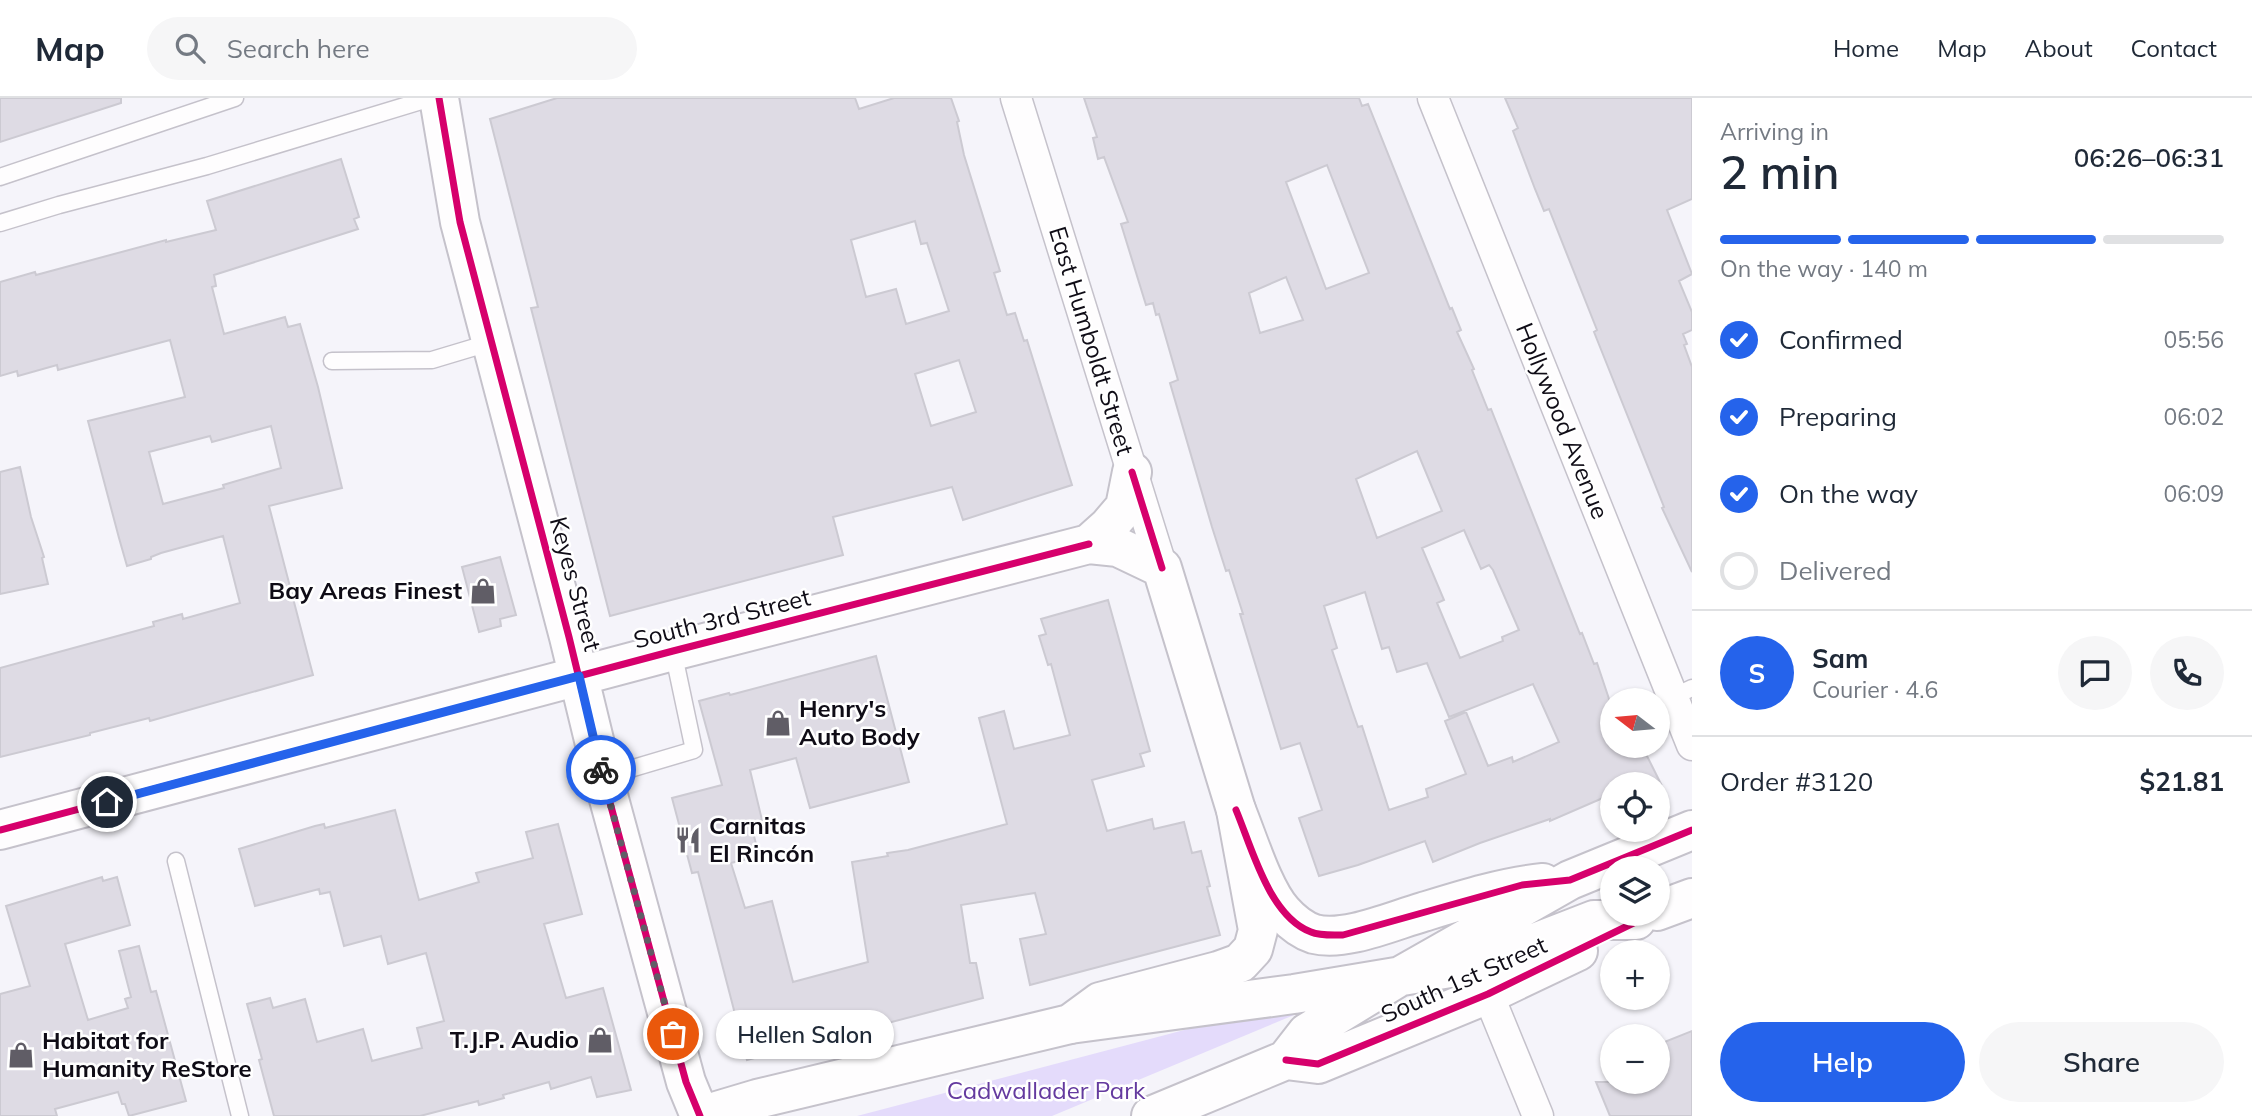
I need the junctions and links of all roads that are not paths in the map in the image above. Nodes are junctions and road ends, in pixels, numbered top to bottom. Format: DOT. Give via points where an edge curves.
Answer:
graph roads {
  1 [pos="235,98"];
  2 [pos="438,98"];
  3 [pos="1016,98"];
  4 [pos="1433,98"];
  5 [pos="0,177"];
  6 [pos="0,223"];
  7 [pos="492,342"];
  8 [pos="331,361"];
  9 [pos="1132,472"];
  10 [pos="1089,544"];
  11 [pos="1162,568"];
  12 [pos="673,651"];
  13 [pos="579,676"];
  14 [pos="1682,692"];
  15 [pos="1692,745"];
  16 [pos="603,777"];
  17 [pos="1236,810"];
  18 [pos="0,830"];
  19 [pos="1692,830"];
  20 [pos="176,861"];
  21 [pos="1570,880"];
  22 [pos="1692,898"];
  23 [pos="1670,906"];
  24 [pos="1600,919"];
  25 [pos="1627,926"];
  26 [pos="1397,978"];
  27 [pos="1488,994"];
  28 [pos="1070,1024"];
  29 [pos="1286,1060"];
  30 [pos="1173,1112"];
  31 [pos="240,1116"];
  32 [pos="700,1116"];
  33 [pos="1538,1116"];
  1 -- 5 [label="lane"];
  2 -- 6 [label="lane"];
  2 -- 7 [label="main road, Keyes Street" via="460,222"];
  3 -- 9 [label="street, East Humboldt Street"];
  4 -- 14 [label="street, Hollywood Avenue"];
  7 -- 8 [label="lane" via="432,360"];
  7 -- 13 [label="main road, Keyes Street"];
  9 -- 10 [label="main road" via="1125,507"];
  9 -- 11 [label="street, East Humboldt Street"];
  10 -- 11 [label="main road" via="1118,547"];
  10 -- 12 [label="main road, South 3rd Street"];
  11 -- 17 [label="main road, East Humboldt Street"];
  12 -- 13 [label="main road, South 3rd Street"];
  12 -- 16 [label="lane" via="694,750"];
  13 -- 16 [label="main road, Keyes Street"];
  13 -- 18 [label="main road, South 3rd Street"];
  14 -- 15 [label="street, Hollywood Avenue"];
  16 -- 32 [label="main road, Keyes Street" via="685,1082"];
  17 -- 21 [label="main road" via="1272,896 1289,918 1313,934 1343,935 1510,888"];
  17 -- 28 [label="main road, East Humboldt Street" via="1256,911 1253,949 1240,963 1218,971 1100,1002"];
  19 -- 21 [label="main road, South 1st Street"];
  20 -- 31 [label="lane"];
  21 -- 26 [label="main road, South 1st Street"];
  22 -- 23 [label="main road, South 1st Street"];
  24 -- 26 [label="main road" via="1486,962"];
  25 -- 27 [label="main road, South 1st Street"];
  26 -- 28 [label="main road"];
  26 -- 29 [label="main road, South 1st Street" via="1307,1032"];
  27 -- 29 [label="main road, South 1st Street" via="1318,1064"];
  27 -- 33 [label="street"];
  28 -- 32 [label="main road"];
  29 -- 30 [label="main road, South 1st Street"];
}
